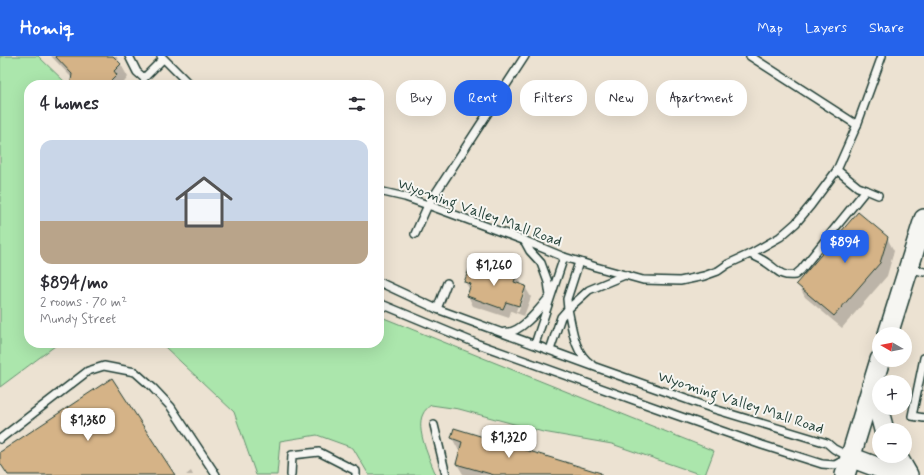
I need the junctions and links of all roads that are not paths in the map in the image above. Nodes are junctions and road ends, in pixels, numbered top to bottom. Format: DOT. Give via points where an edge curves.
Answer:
graph roads {
  1 [pos="129,56"];
  2 [pos="525,56"];
  3 [pos="750,56"];
  4 [pos="882,56"];
  5 [pos="162,57"];
  6 [pos="185,80"];
  7 [pos="856,125"];
  8 [pos="837,170"];
  9 [pos="866,190"];
  10 [pos="384,192"];
  11 [pos="878,195"];
  12 [pos="428,205"];
  13 [pos="924,219"];
  14 [pos="415,234"];
  15 [pos="524,240"];
  16 [pos="750,254"];
  17 [pos="564,257"];
  18 [pos="579,262"];
  19 [pos="916,270"];
  20 [pos="626,275"];
  21 [pos="447,283"];
  22 [pos="384,284"];
  23 [pos="550,296"];
  24 [pos="384,305"];
  25 [pos="437,309"];
  26 [pos="568,309"];
  27 [pos="891,327"];
  28 [pos="493,329"];
  29 [pos="535,344"];
  30 [pos="550,350"];
  31 [pos="924,358"];
  32 [pos="598,368"];
  33 [pos="872,385"];
  34 [pos="924,418"];
  35 [pos="434,425"];
  36 [pos="0,439"];
  37 [pos="901,463"];
  38 [pos="847,466"];
  39 [pos="216,475"];
  40 [pos="291,475"];
  41 [pos="356,475"];
  42 [pos="446,475"];
  43 [pos="898,475"];
  44 [pos="908,475"];
  1 -- 5 [label="lane" via="137,72 144,78"];
  2 -- 12 [label="lane"];
  3 -- 7 [label="lane"];
  4 -- 7 [label="lane, Wyoming Valley Mall Road"];
  5 -- 6 [label="lane"];
  7 -- 8 [label="lane, Wyoming Valley Mall Road"];
  8 -- 9 [label="lane" via="858,187"];
  8 -- 16 [label="lane, Wyoming Valley Mall Road" via="796,223 780,237"];
  9 -- 11 [label="lane"];
  9 -- 16 [label="lane" via="795,275 783,275"];
  10 -- 12 [label="lane, Wyoming Valley Mall Road"];
  12 -- 14 [label="lane"];
  12 -- 15 [label="lane, Wyoming Valley Mall Road"];
  13 -- 19 [label="main road"];
  15 -- 17 [label="lane, Wyoming Valley Mall Road"];
  15 -- 23 [label="lane" via="541,263"];
  16 -- 20 [label="lane, Wyoming Valley Mall Road" via="718,271 687,280 644,280"];
  17 -- 18 [label="lane, Wyoming Valley Mall Road"];
  17 -- 23 [label="lane"];
  18 -- 20 [label="lane, Wyoming Valley Mall Road"];
  18 -- 26 [label="lane" via="567,299"];
  19 -- 27 [label="main road"];
  20 -- 26 [label="lane" via="589,290"];
  21 -- 25 [label="lane"];
  22 -- 25 [label="lane, Wyoming Valley Mall Road"];
  23 -- 28 [label="lane" via="517,330 507,333"];
  23 -- 29 [label="lane"];
  24 -- 38 [label="lane" via="478,344 762,445 822,464"];
  25 -- 28 [label="lane, Wyoming Valley Mall Road"];
  26 -- 30 [label="lane" via="561,316"];
  26 -- 32 [label="lane" via="578,349 586,361"];
  28 -- 29 [label="lane, Wyoming Valley Mall Road"];
  29 -- 30 [label="lane, Wyoming Valley Mall Road"];
  30 -- 32 [label="lane, Wyoming Valley Mall Road"];
  31 -- 34 [label="lane" via="912,416"];
  32 -- 38 [label="lane, Wyoming Valley Mall Road" via="714,409 827,443"];
  33 -- 38 [label="main road"];
  35 -- 42 [label="lane"];
  36 -- 39 [label="lane" via="88,371 104,366 124,369 135,372 171,406"];
  37 -- 44 [label="main road"];
  38 -- 43 [label="main road"];
  40 -- 41 [label="lane" via="292,455 319,452 356,471"];
}
